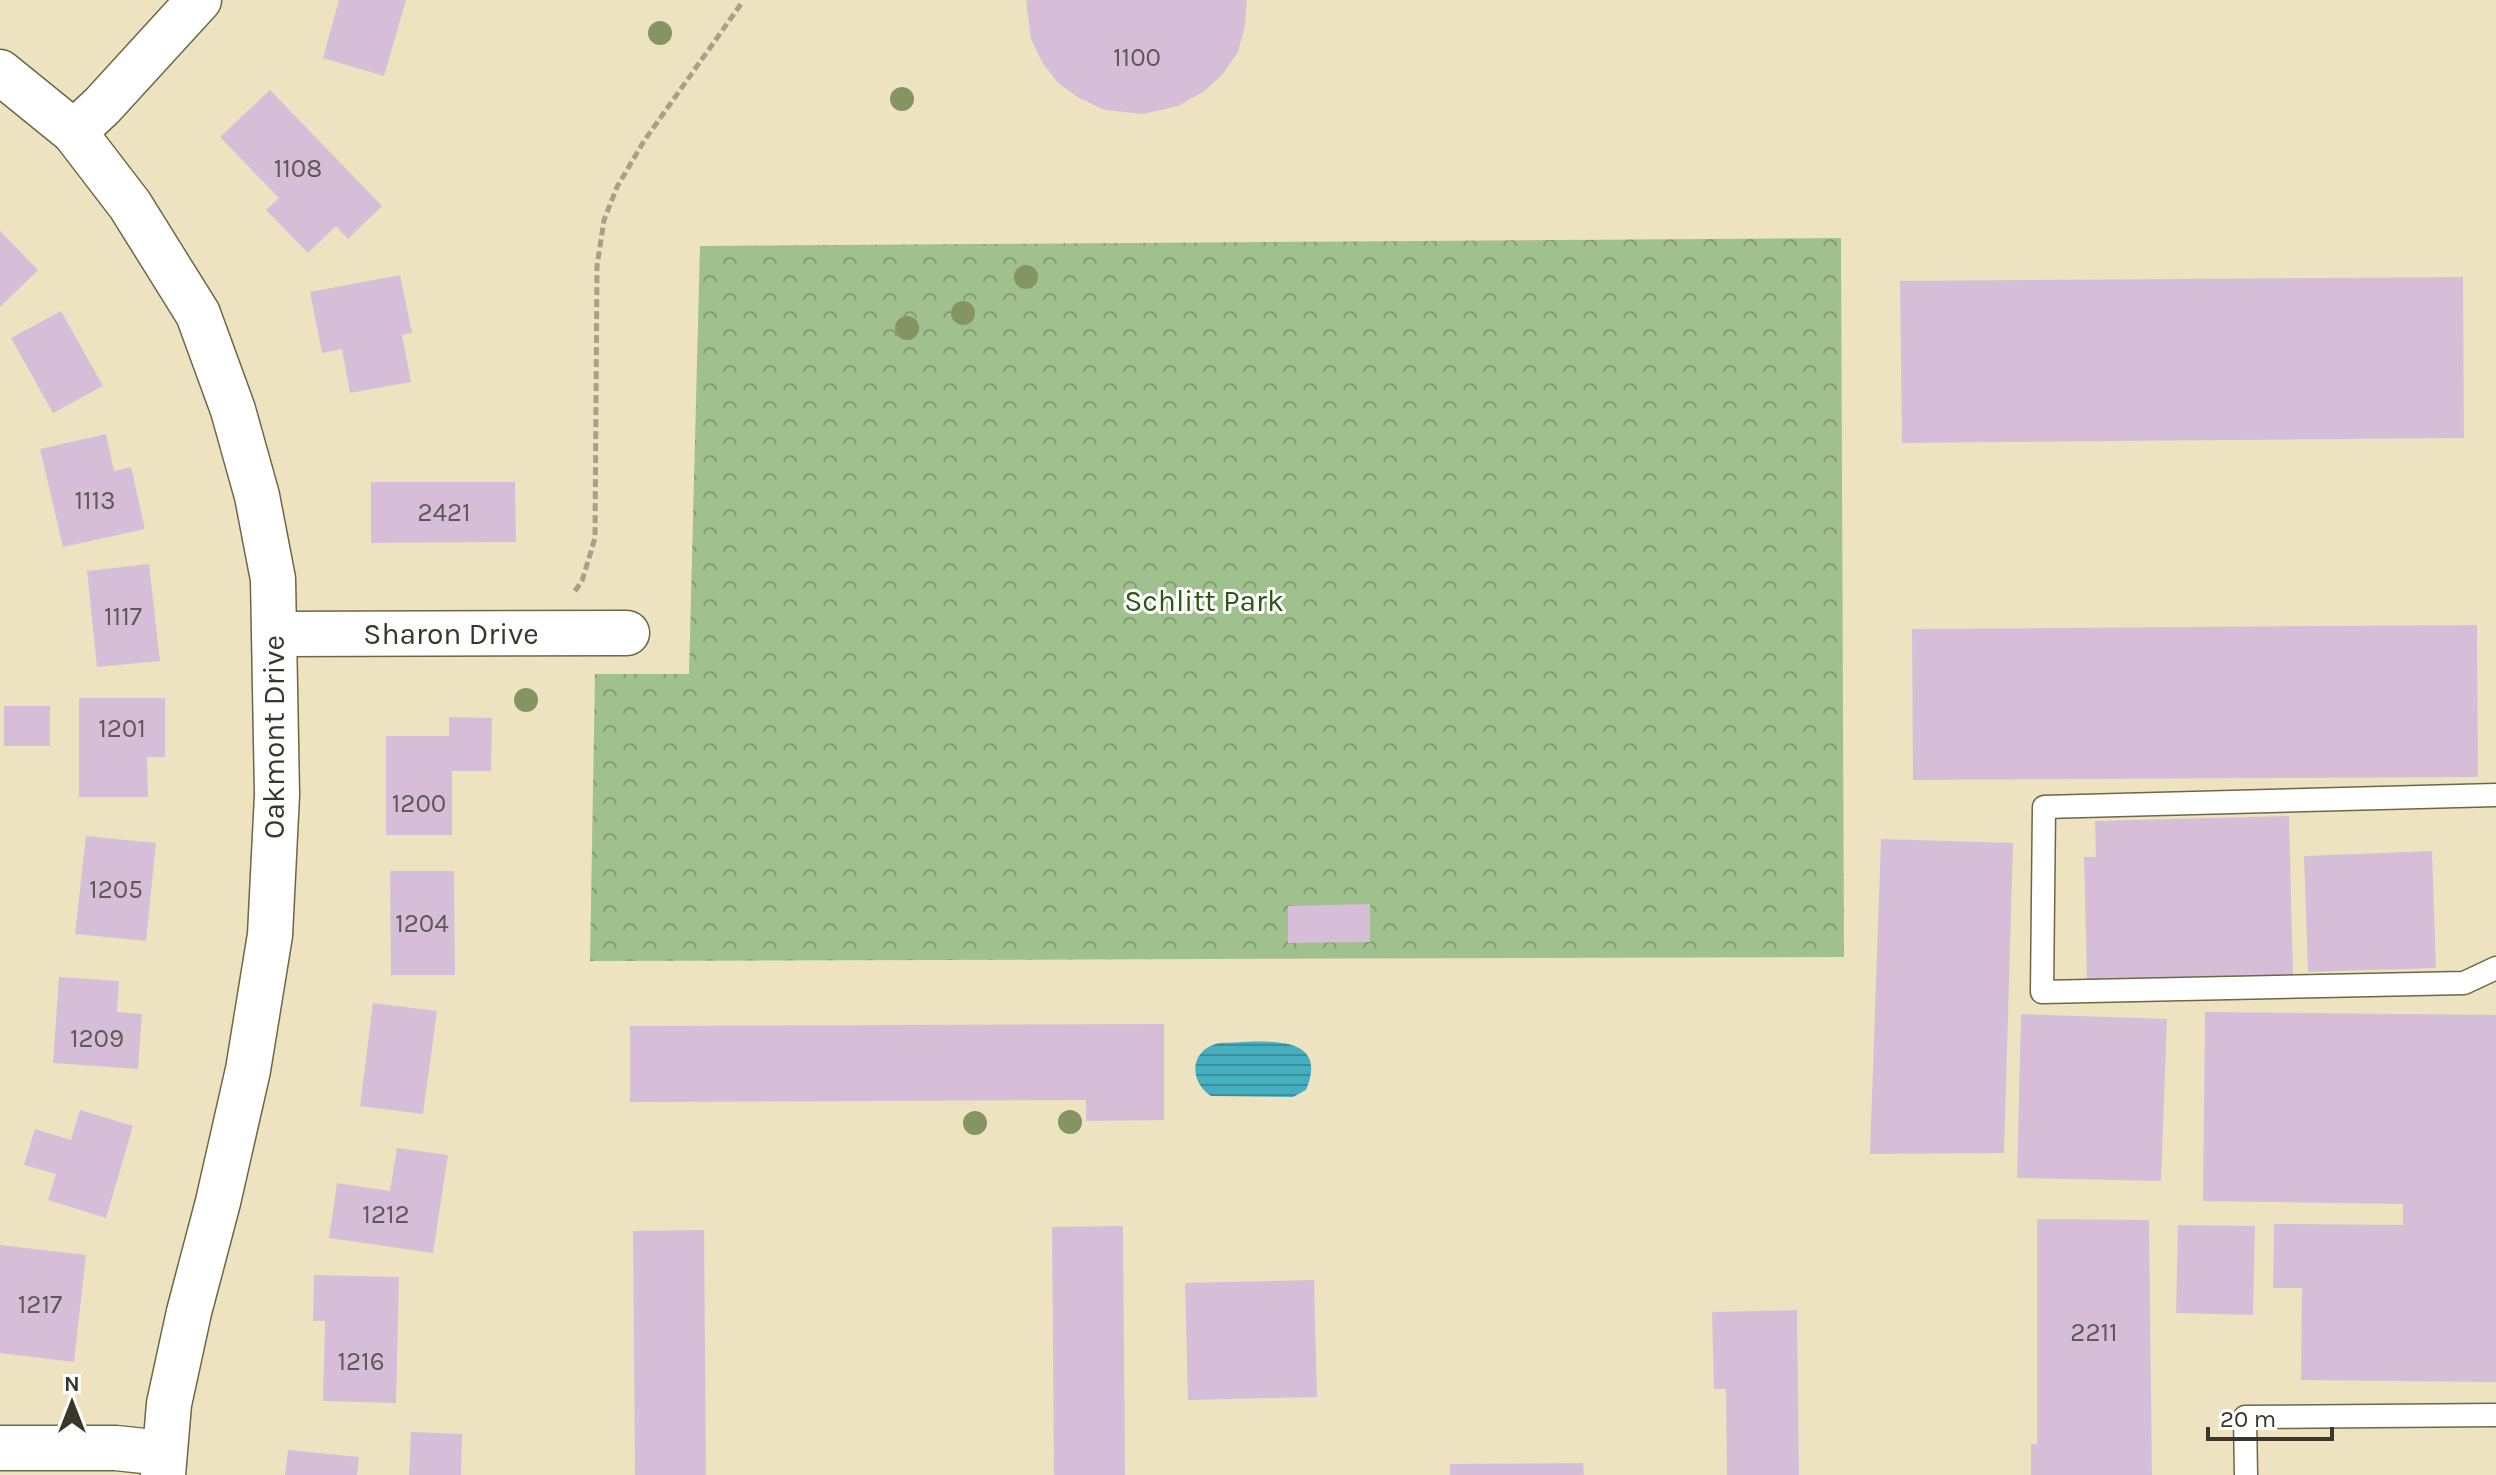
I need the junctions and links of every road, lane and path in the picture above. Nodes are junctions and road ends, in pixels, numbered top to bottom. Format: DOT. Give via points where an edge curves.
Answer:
graph roads {
  1 [pos="199,0"];
  2 [pos="741,4"];
  3 [pos="0,72"];
  4 [pos="74,132"];
  5 [pos="574,592"];
  6 [pos="627,633"];
  7 [pos="275,634"];
  8 [pos="2496,795"];
  9 [pos="2496,968"];
  10 [pos="2496,1415"];
  11 [pos="0,1448"];
  12 [pos="163,1464"];
  13 [pos="2246,1475"];
  1 -- 4 [label="street"];
  2 -- 5 [label="path" via="644,141 604,220 597,266 595,538"];
  3 -- 4 [label="street, Oakmont Drive"];
  4 -- 7 [label="street, Oakmont Drive" via="130,205 198,314 257,496 273,579"];
  6 -- 7 [label="street, Sharon Drive"];
  7 -- 12 [label="street, Oakmont Drive" via="277,795 270,935 248,1070 169,1404"];
  8 -- 9 [label="lane" via="2044,807 2042,992 2464,983"];
  10 -- 13 [label="lane" via="2245,1417"];
  11 -- 12 [label="street" via="116,1448"];
}
